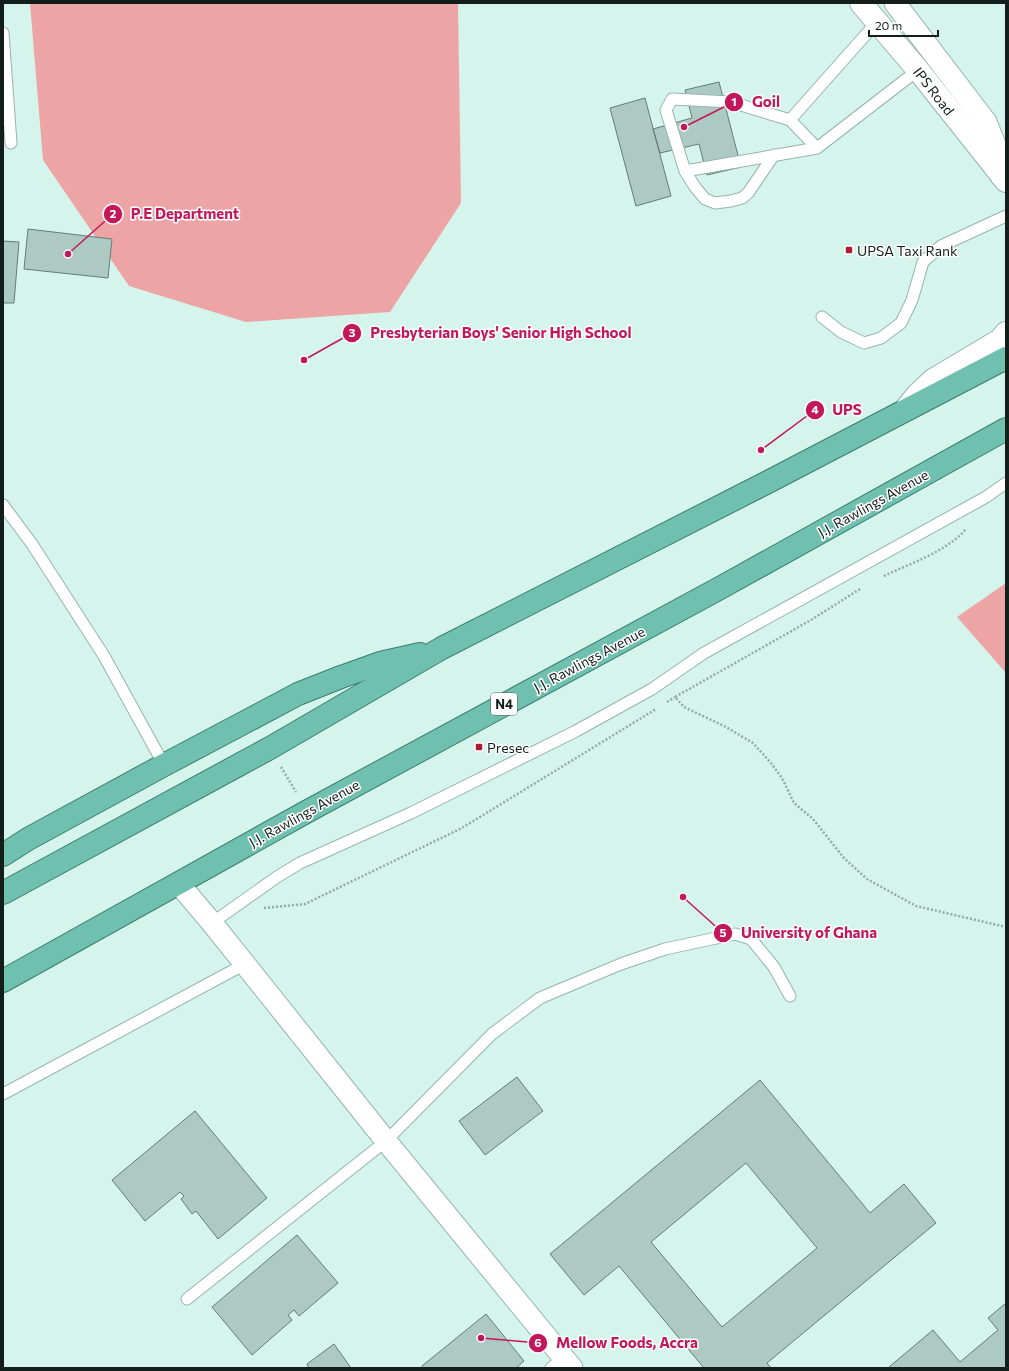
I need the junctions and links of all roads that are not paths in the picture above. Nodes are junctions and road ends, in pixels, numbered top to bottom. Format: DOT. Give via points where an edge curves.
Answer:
graph roads {
  1 [pos="861,3"];
  2 [pos="895,3"];
  3 [pos="877,22"];
  4 [pos="3,33"];
  5 [pos="918,70"];
  6 [pos="790,120"];
  7 [pos="11,144"];
  8 [pos="817,148"];
  9 [pos="774,156"];
  10 [pos="684,171"];
  11 [pos="1004,183"];
  12 [pos="1006,216"];
  13 [pos="822,317"];
  14 [pos="1006,332"];
  15 [pos="1006,358"];
  16 [pos="903,412"];
  17 [pos="1006,428"];
  18 [pos="1006,483"];
  19 [pos="3,505"];
  20 [pos="442,648"];
  21 [pos="164,765"];
  22 [pos="3,855"];
  23 [pos="179,884"];
  24 [pos="3,893"];
  25 [pos="212,922"];
  26 [pos="246,964"];
  27 [pos="3,981"];
  28 [pos="790,996"];
  29 [pos="3,1094"];
  30 [pos="386,1142"];
  31 [pos="187,1299"];
  32 [pos="562,1365"];
  1 -- 3 [label="street, IPS Road"];
  2 -- 11 [label="street" via="986,122 996,147"];
  3 -- 5 [label="street, IPS Road"];
  3 -- 6 [label="lane"];
  4 -- 7 [label="lane"];
  5 -- 8 [label="lane"];
  5 -- 11 [label="street, IPS Road"];
  6 -- 8 [label="lane"];
  6 -- 10 [label="lane" via="731,102 672,99 666,110"];
  8 -- 9 [label="lane"];
  9 -- 10 [label="lane"];
  9 -- 10 [label="lane" via="742,198 715,204 705,199 694,188"];
  12 -- 13 [label="lane" via="941,246 922,262 912,300 901,323 881,338 864,343 841,332"];
  14 -- 16 [label="street" via="1000,340 933,380"];
  15 -- 16 [label="highway"];
  16 -- 20 [label="highway"];
  17 -- 23 [label="highway, J.J. Rawlings Avenue / N4" via="720,588 308,811"];
  18 -- 25 [label="lane" via="986,497 704,654 652,689 590,723 411,813 300,863"];
  19 -- 21 [label="lane" via="32,544 104,656"];
  20 -- 21 [label="highway" via="380,663 298,694"];
  20 -- 24 [label="highway" via="270,748"];
  21 -- 22 [label="highway"];
  23 -- 25 [label="street"];
  23 -- 27 [label="highway, J.J. Rawlings Avenue / N4"];
  25 -- 26 [label="street"];
  26 -- 29 [label="lane"];
  26 -- 30 [label="street"];
  28 -- 30 [label="lane" via="774,967 751,939 735,934 665,949 621,964 540,998 498,1030"];
  30 -- 31 [label="lane"];
  30 -- 32 [label="street"];
}
